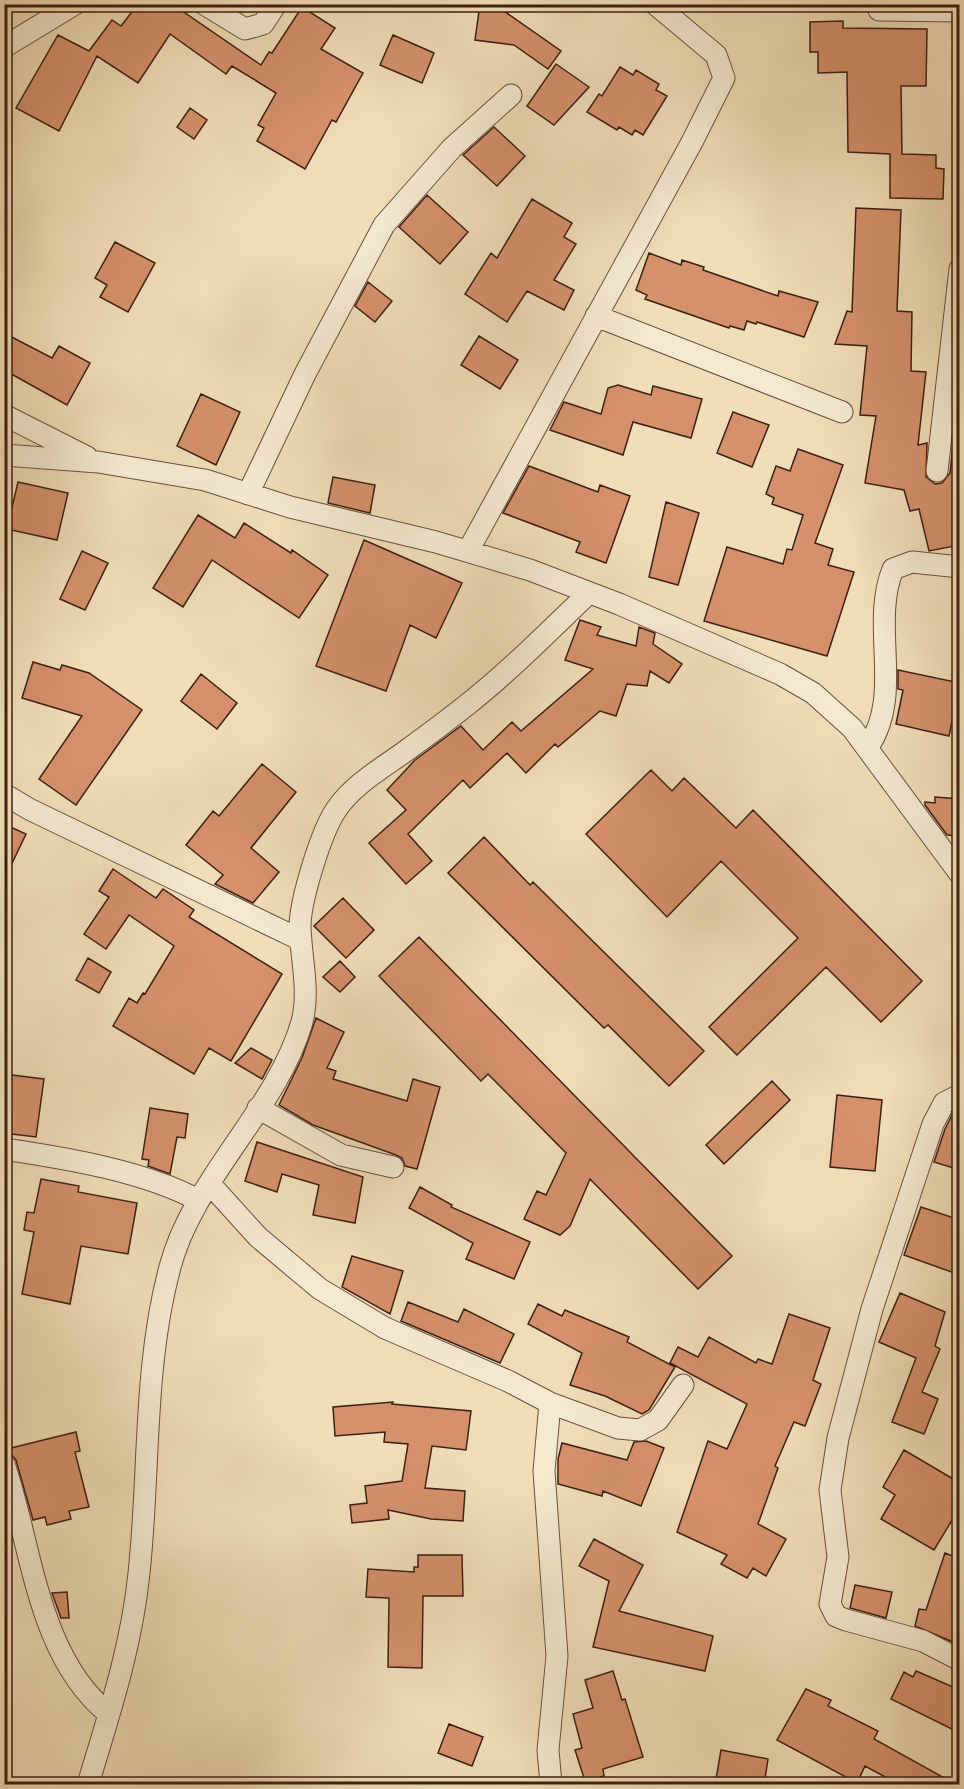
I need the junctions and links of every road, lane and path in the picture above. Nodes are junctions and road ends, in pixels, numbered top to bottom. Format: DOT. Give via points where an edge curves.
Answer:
graph roads {
  1 [pos="75,4"];
  2 [pos="204,4"];
  3 [pos="276,4"];
  4 [pos="656,4"];
  5 [pos="879,10"];
  6 [pos="960,11"];
  7 [pos="4,47"];
  8 [pos="511,95"];
  9 [pos="960,269"];
  10 [pos="596,316"];
  11 [pos="842,412"];
  12 [pos="4,415"];
  13 [pos="4,455"];
  14 [pos="99,462"];
  15 [pos="937,471"];
  16 [pos="248,494"];
  17 [pos="468,552"];
  18 [pos="960,567"];
  19 [pos="589,593"];
  20 [pos="868,747"];
  21 [pos="4,794"];
  22 [pos="960,874"];
  23 [pos="301,940"];
  24 [pos="960,1095"];
  25 [pos="258,1108"];
  26 [pos="4,1149"];
  27 [pos="393,1167"];
  28 [pos="204,1192"];
  29 [pos="683,1385"];
  30 [pos="550,1404"];
  31 [pos="4,1464"];
  32 [pos="960,1660"];
  33 [pos="109,1714"];
  34 [pos="88,1785"];
  35 [pos="551,1785"];
  1 -- 7 [label="street"];
  2 -- 3 [label="street" via="245,29 263,24"];
  4 -- 10 [label="street" via="716,55 724,78"];
  5 -- 6 [label="street"];
  8 -- 16 [label="street" via="452,148 384,225 294,394"];
  9 -- 15 [label="street"];
  10 -- 11 [label="street"];
  10 -- 17 [label="street"];
  12 -- 14 [label="street"];
  13 -- 14 [label="street"];
  14 -- 16 [label="street" via="205,480"];
  16 -- 17 [label="street"];
  17 -- 19 [label="street"];
  18 -- 20 [label="street" via="912,562 893,569 885,619 883,713"];
  19 -- 20 [label="street" via="780,674 813,693"];
  19 -- 23 [label="street" via="471,701 366,779 341,803 327,827 309,883 300,922"];
  20 -- 22 [label="street"];
  21 -- 23 [label="street"];
  23 -- 25 [label="street" via="305,1008 297,1037"];
  24 -- 32 [label="street" via="944,1103 933,1124 857,1360 832,1474 831,1504 838,1557 830,1604 836,1616 923,1641"];
  25 -- 27 [label="street" via="341,1155"];
  25 -- 28 [label="street"];
  26 -- 28 [label="street" via="56,1156"];
  28 -- 30 [label="street" via="320,1289 385,1329 508,1381"];
  28 -- 33 [label="street" via="171,1262 157,1323 140,1571 128,1646"];
  29 -- 30 [label="street" via="657,1420 640,1430 618,1428"];
  30 -- 35 [label="street" via="544,1471 557,1656 548,1750"];
  31 -- 33 [label="street" via="41,1598 62,1654 82,1688"];
  33 -- 34 [label="street"];
}
